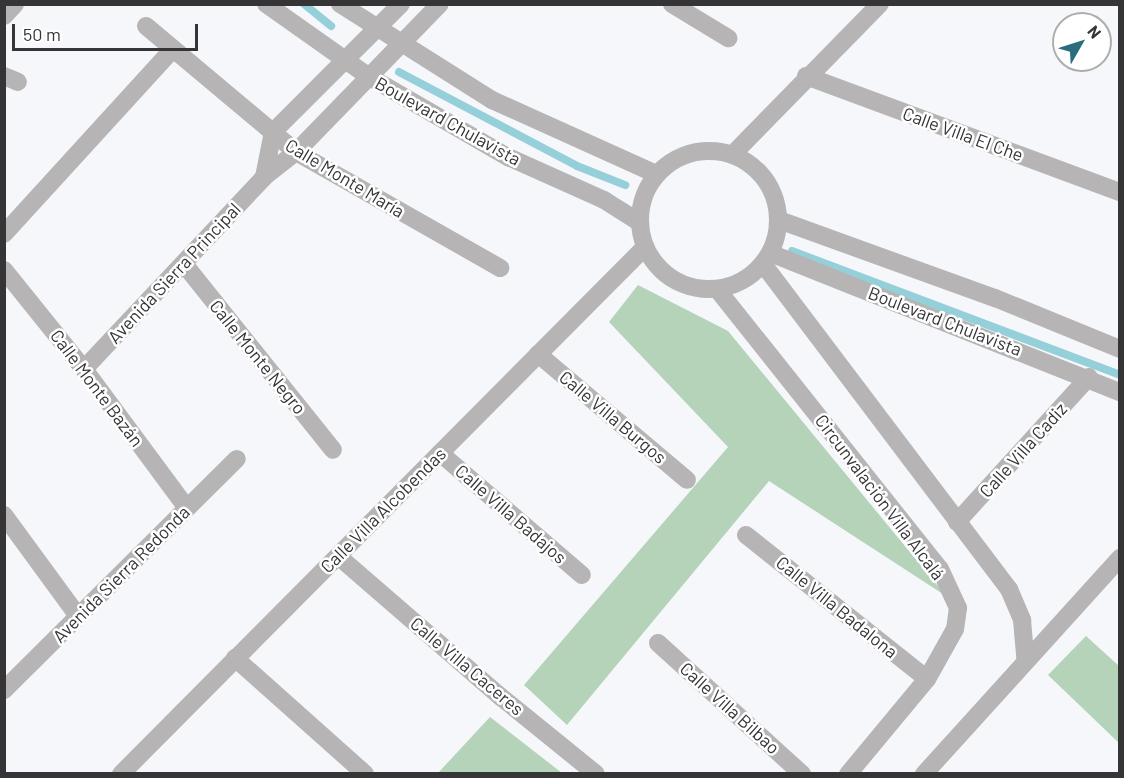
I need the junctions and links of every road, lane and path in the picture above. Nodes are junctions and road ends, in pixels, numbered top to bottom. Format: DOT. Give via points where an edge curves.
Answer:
graph roads {
  1 [pos="15,4"];
  2 [pos="266,4"];
  3 [pos="340,4"];
  4 [pos="401,4"];
  5 [pos="440,4"];
  6 [pos="672,4"];
  7 [pos="880,4"];
  8 [pos="693,9"];
  9 [pos="4,16"];
  10 [pos="146,26"];
  11 [pos="375,30"];
  12 [pos="728,38"];
  13 [pos="402,45"];
  14 [pos="171,51"];
  15 [pos="343,61"];
  16 [pos="368,76"];
  17 [pos="806,76"];
  18 [pos="273,132"];
  19 [pos="296,152"];
  20 [pos="733,154"];
  21 [pos="656,174"];
  22 [pos="264,177"];
  23 [pos="1119,192"];
  24 [pos="779,220"];
  25 [pos="639,222"];
  26 [pos="4,234"];
  27 [pos="645,247"];
  28 [pos="766,259"];
  29 [pos="184,264"];
  30 [pos="500,268"];
  31 [pos="4,270"];
  32 [pos="717,289"];
  33 [pos="1119,349"];
  34 [pos="538,354"];
  35 [pos="84,369"];
  36 [pos="1089,377"];
  37 [pos="1119,392"];
  38 [pos="333,450"];
  39 [pos="440,453"];
  40 [pos="237,459"];
  41 [pos="687,480"];
  42 [pos="188,508"];
  43 [pos="4,515"];
  44 [pos="957,522"];
  45 [pos="746,535"];
  46 [pos="338,556"];
  47 [pos="1119,558"];
  48 [pos="582,575"];
  49 [pos="78,616"];
  50 [pos="658,643"];
  51 [pos="236,658"];
  52 [pos="1025,658"];
  53 [pos="927,679"];
  54 [pos="4,690"];
  55 [pos="127,772"];
  56 [pos="365,774"];
  57 [pos="596,774"];
  58 [pos="802,774"];
  59 [pos="848,774"];
  60 [pos="924,774"];
  1 -- 9 [label="street"];
  2 -- 15 [label="street, Boulevard Chulavista"];
  3 -- 11 [label="street"];
  4 -- 11 [label="street"];
  5 -- 13 [label="street, Avenida Sierra Principal"];
  6 -- 8 [label="street"];
  7 -- 17 [label="street"];
  8 -- 12 [label="street"];
  10 -- 14 [label="street, Calle Monte María"];
  11 -- 13 [label="street"];
  11 -- 15 [label="street"];
  13 -- 16 [label="street, Avenida Sierra Principal"];
  13 -- 21 [label="street" via="492,100"];
  14 -- 18 [label="street, Calle Monte María"];
  14 -- 26 [label="street"];
  15 -- 16 [label="street, Boulevard Chulavista"];
  15 -- 18 [label="street"];
  16 -- 19 [label="street, Avenida Sierra Principal"];
  16 -- 25 [label="street, Boulevard Chulavista" via="508,157 604,200"];
  17 -- 20 [label="street"];
  17 -- 23 [label="street, Calle Villa El Che"];
  18 -- 19 [label="street, Calle Monte María"];
  18 -- 22 [label="street"];
  19 -- 22 [label="street, Avenida Sierra Principal"];
  19 -- 30 [label="street, Calle Monte María"];
  20 -- 21 [label="street" via="691,152 672,160"];
  20 -- 24 [label="street" via="752,165 766,180 776,200"];
  21 -- 25 [label="street" via="641,205"];
  22 -- 29 [label="street, Avenida Sierra Principal"];
  24 -- 28 [label="street"];
  24 -- 33 [label="street, Boulevard Chulavista" via="995,298"];
  25 -- 27 [label="street"];
  27 -- 32 [label="street" via="657,266 674,280 695,288"];
  27 -- 34 [label="street, Calle Villa Alcobendas"];
  28 -- 32 [label="street" via="734,285"];
  28 -- 36 [label="street, Boulevard Chulavista"];
  28 -- 44 [label="street"];
  29 -- 35 [label="street, Avenida Sierra Principal"];
  29 -- 38 [label="street, Calle Monte Negro"];
  31 -- 35 [label="street, Calle Monte Bazán"];
  32 -- 53 [label="street, Circunvalación Villa Alcalá" via="940,569 958,608 955,628"];
  34 -- 39 [label="street, Calle Villa Alcobendas"];
  34 -- 41 [label="street, Calle Villa Burgos"];
  35 -- 42 [label="street, Calle Monte Bazán"];
  36 -- 37 [label="street, Boulevard Chulavista"];
  36 -- 44 [label="street, Calle Villa Cadiz"];
  39 -- 46 [label="street, Calle Villa Alcobendas"];
  39 -- 48 [label="street, Calle Villa Badajos"];
  40 -- 42 [label="street, Avenida Sierra Redonda"];
  42 -- 49 [label="street, Avenida Sierra Redonda"];
  43 -- 49 [label="street"];
  44 -- 52 [label="street" via="1009,589 1022,620"];
  45 -- 53 [label="street, Calle Villa Badalona"];
  46 -- 51 [label="street, Calle Villa Alcobendas"];
  46 -- 57 [label="street, Calle Villa Caceres"];
  47 -- 52 [label="street"];
  49 -- 54 [label="street, Avenida Sierra Redonda"];
  50 -- 58 [label="street, Calle Villa Bilbao"];
  51 -- 55 [label="street, Calle Villa Alcobendas"];
  51 -- 56 [label="street"];
  52 -- 60 [label="street"];
  53 -- 59 [label="street, Circunvalación Villa Alcalá"];
}
